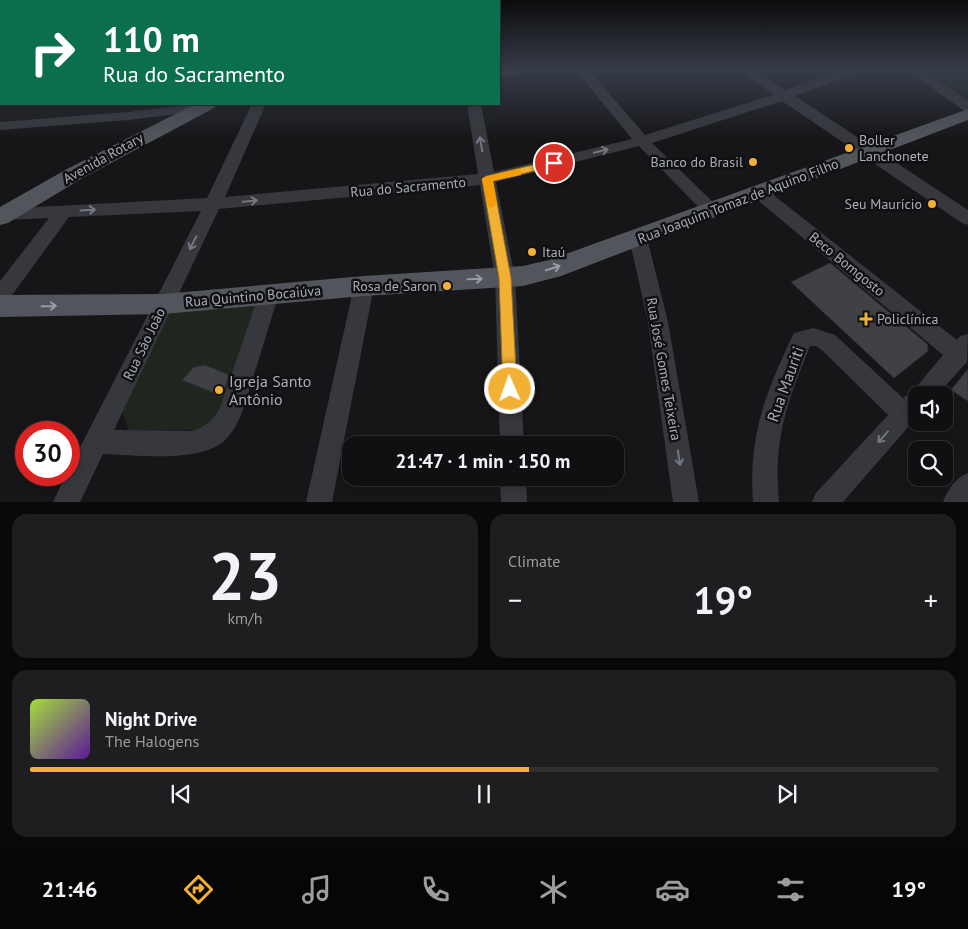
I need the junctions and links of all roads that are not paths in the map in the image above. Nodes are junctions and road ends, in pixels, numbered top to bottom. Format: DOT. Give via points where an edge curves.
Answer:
graph roads {
  1 [pos="601,92"];
  2 [pos="778,92"];
  3 [pos="793,92"];
  4 [pos="947,92"];
  5 [pos="783,96"];
  6 [pos="204,105"];
  7 [pos="259,105"];
  8 [pos="474,105"];
  9 [pos="968,107"];
  10 [pos="131,110"];
  11 [pos="968,114"];
  12 [pos="0,126"];
  13 [pos="642,141"];
  14 [pos="868,152"];
  15 [pos="487,179"];
  16 [pos="760,192"];
  17 [pos="213,204"];
  18 [pos="64,211"];
  19 [pos="712,211"];
  20 [pos="2,216"];
  21 [pos="968,218"];
  22 [pos="638,238"];
  23 [pos="505,278"];
  24 [pos="364,286"];
  25 [pos="269,294"];
  26 [pos="0,296"];
  27 [pos="163,304"];
  28 [pos="0,306"];
  29 [pos="963,349"];
  30 [pos="930,386"];
  31 [pos="908,406"];
  32 [pos="908,410"];
  33 [pos="512,436"];
  34 [pos="97,442"];
  35 [pos="513,486"];
  36 [pos="968,486"];
  37 [pos="66,502"];
  38 [pos="319,502"];
  39 [pos="514,502"];
  40 [pos="686,502"];
  41 [pos="766,502"];
  42 [pos="825,502"];
  43 [pos="956,502"];
  1 -- 13 [label="street"];
  2 -- 5 [label="street"];
  3 -- 5 [label="street, Rua do Sacramento"];
  4 -- 9 [label="street"];
  5 -- 13 [label="street, Rua do Sacramento"];
  5 -- 14 [label="street"];
  6 -- 10 [label="street"];
  6 -- 20 [label="main road, Avenida Rotary"];
  7 -- 17 [label="street, Rua São João"];
  15 -- 8 [label="street, one-way"];
  10 -- 12 [label="street"];
  11 -- 14 [label="main road, Rua Joaquim Tomaz de Aquino Filho"];
  15 -- 13 [label="street, Rua do Sacramento, one-way"];
  13 -- 19 [label="street"];
  14 -- 16 [label="main road, Rua Joaquim Tomaz de Aquino Filho"];
  14 -- 21 [label="street"];
  17 -- 15 [label="street, Rua do Sacramento, one-way"];
  15 -- 23 [label="street"];
  16 -- 19 [label="main road, Rua Joaquim Tomaz de Aquino Filho"];
  16 -- 29 [label="street, Beco Bomgosto"];
  18 -- 17 [label="street, Rua do Sacramento, one-way"];
  17 -- 27 [label="street, Rua São João, one-way"];
  18 -- 20 [label="street, Rua do Sacramento"];
  18 -- 26 [label="street"];
  19 -- 22 [label="main road, Rua Joaquim Tomaz de Aquino Filho"];
  23 -- 22 [label="main road, Rua Joaquim Tomaz de Aquino Filho, one-way" via="552,269"];
  22 -- 40 [label="street, Rua José Gomes Teixeira, one-way" via="658,322"];
  24 -- 23 [label="main road, Rua Quintino Bocaiúva, one-way"];
  23 -- 33 [label="street"];
  24 -- 25 [label="main road, Rua Quintino Bocaiúva"];
  24 -- 38 [label="street"];
  25 -- 27 [label="main road, Rua Quintino Bocaiúva"];
  25 -- 34 [label="street" via="230,413 214,435 191,443"];
  28 -- 27 [label="main road, Rua Quintino Bocaiúva, one-way"];
  27 -- 34 [label="street, Rua São João"];
  29 -- 30 [label="street"];
  31 -- 41 [label="street, Rua Mauriti" via="821,338 814,336 802,340 767,437 764,464"];
  32 -- 42 [label="street, one-way"];
  34 -- 37 [label="street, Rua São João"];
  35 -- 39 [label="street"];
  36 -- 43 [label="street"];
}
